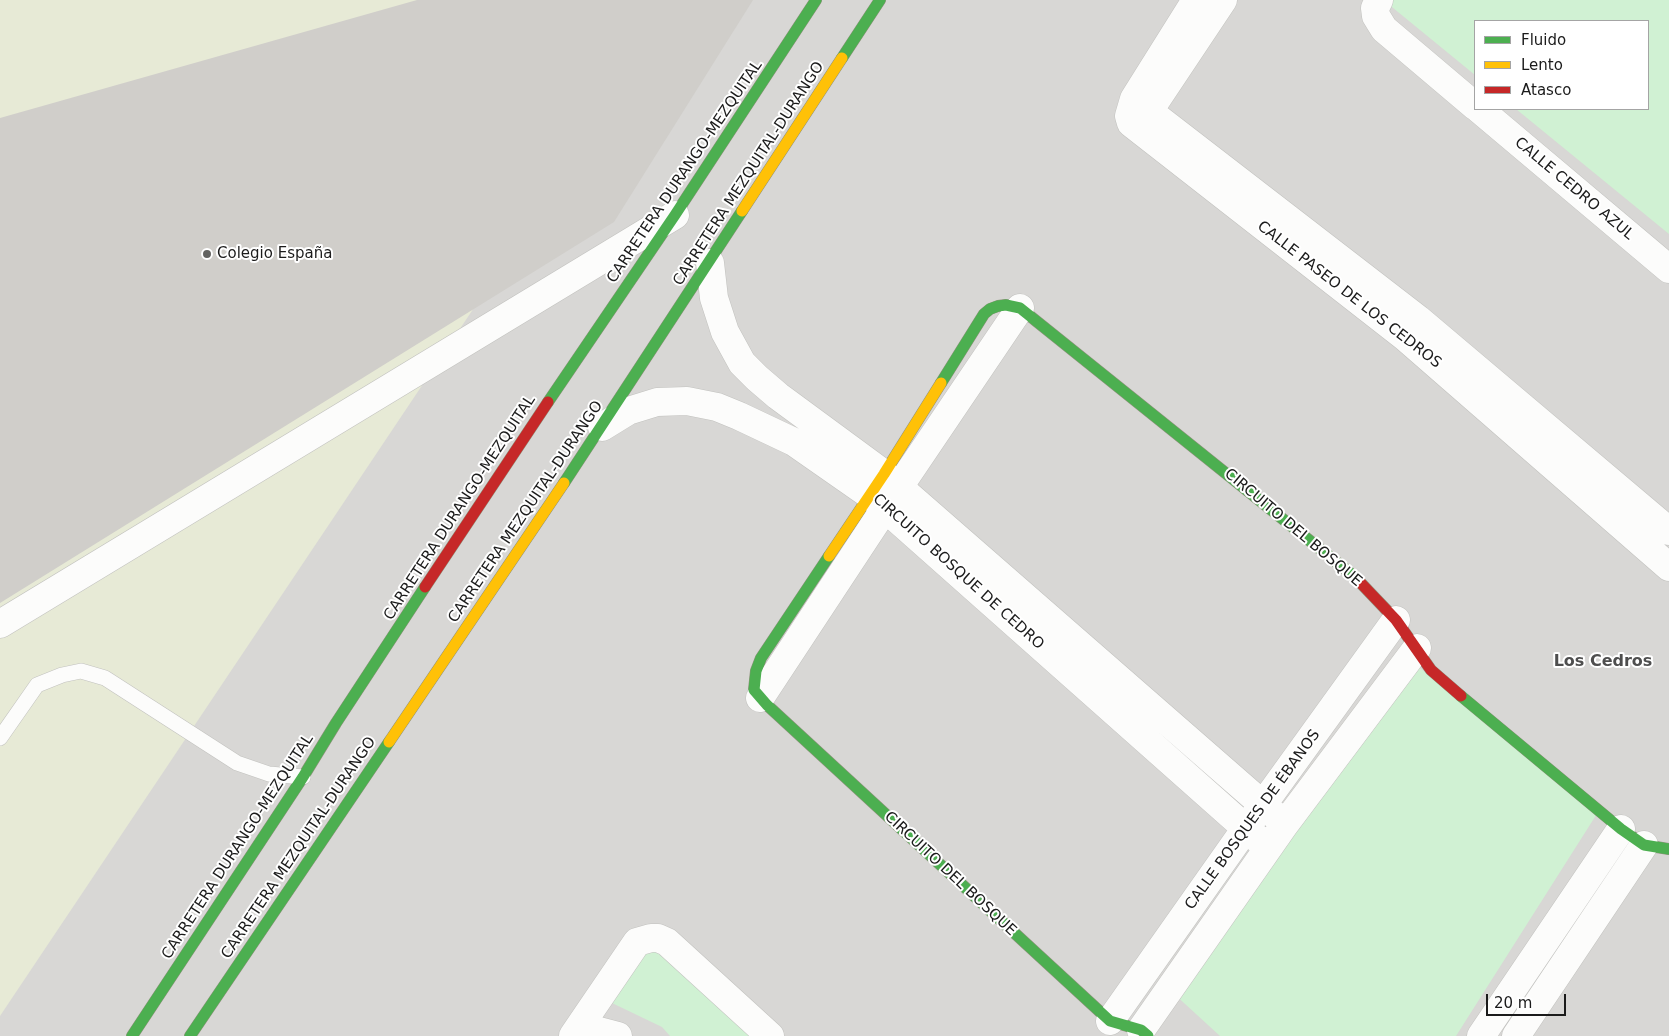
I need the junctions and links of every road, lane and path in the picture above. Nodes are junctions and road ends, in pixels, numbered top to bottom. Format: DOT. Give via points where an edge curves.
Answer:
graph roads {
  1 [pos="816,0"];
  2 [pos="880,0"];
  3 [pos="1196,0"];
  4 [pos="1223,0"];
  5 [pos="1377,8"];
  6 [pos="1474,105"];
  7 [pos="1480,110"];
  8 [pos="1140,114"];
  9 [pos="675,215"];
  10 [pos="710,263"];
  11 [pos="1669,268"];
  12 [pos="1020,308"];
  13 [pos="1412,328"];
  14 [pos="809,419"];
  15 [pos="602,426"];
  16 [pos="794,442"];
  17 [pos="885,491"];
  18 [pos="1669,530"];
  19 [pos="1669,567"];
  20 [pos="1396,620"];
  21 [pos="0,624"];
  22 [pos="1417,648"];
  23 [pos="1087,652"];
  24 [pos="1072,674"];
  25 [pos="760,698"];
  26 [pos="0,738"];
  27 [pos="303,777"];
  28 [pos="1263,806"];
  29 [pos="1284,824"];
  30 [pos="1246,828"];
  31 [pos="1621,829"];
  32 [pos="1657,847"];
  33 [pos="1268,848"];
  34 [pos="1498,1012"];
  35 [pos="1110,1021"];
  36 [pos="577,1031"];
  37 [pos="1144,1033"];
  38 [pos="1518,1033"];
  39 [pos="132,1036"];
  40 [pos="190,1036"];
  41 [pos="618,1036"];
  42 [pos="770,1036"];
  43 [pos="1481,1036"];
  1 -- 9 [label="main road, CARRETERA DURANGO-MEZQUITAL"];
  2 -- 10 [label="main road, CARRETERA MEZQUITAL-DURANGO"];
  3 -- 8 [label="street" via="1134,98"];
  4 -- 8 [label="street" via="1155,102"];
  5 -- 6 [label="street" via="1384,29"];
  7 -- 11 [label="street, CALLE CEDRO AZUL"];
  8 -- 13 [label="street, CALLE PASEO DE LOS CEDROS" via="1158,120"];
  9 -- 21 [label="street"];
  9 -- 27 [label="main road, CARRETERA DURANGO-MEZQUITAL" via="494,482"];
  10 -- 14 [label="street, CIRCUITO BOSQUE DE CEDRO" via="714,298 722,324 742,363"];
  10 -- 15 [label="main road, CARRETERA MEZQUITAL-DURANGO"];
  12 -- 17 [label="street, CIRCUITO DEL BOSQUE"];
  12 -- 20 [label="main road, CIRCUITO DEL BOSQUE" via="1349,571"];
  13 -- 18 [label="street, CALLE PASEO DE LOS CEDROS"];
  13 -- 19 [label="street, CALLE PASEO DE LOS CEDROS"];
  14 -- 16 [label="street"];
  14 -- 17 [label="street, CIRCUITO BOSQUE DE CEDRO"];
  15 -- 16 [label="street, CIRCUITO BOSQUE DE CEDRO" via="628,411 658,402 687,401 717,407"];
  15 -- 40 [label="main road, CARRETERA MEZQUITAL-DURANGO"];
  16 -- 17 [label="street, CIRCUITO BOSQUE DE CEDRO" via="826,463"];
  17 -- 23 [label="street, CIRCUITO BOSQUE DE CEDRO"];
  17 -- 24 [label="street, CIRCUITO BOSQUE DE CEDRO"];
  17 -- 25 [label="street, CIRCUITO DEL BOSQUE"];
  20 -- 22 [label="main road, CIRCUITO DEL BOSQUE"];
  20 -- 28 [label="street, CALLE BOSQUES DE ÉBANOS"];
  22 -- 29 [label="street, CALLE BOSQUES DE ÉBANOS"];
  22 -- 31 [label="main road, CIRCUITO DEL BOSQUE" via="1432,670"];
  23 -- 24 [label="street"];
  23 -- 28 [label="street, CIRCUITO BOSQUE DE CEDRO"];
  24 -- 30 [label="street, CIRCUITO BOSQUE DE CEDRO"];
  25 -- 35 [label="main road, CIRCUITO DEL BOSQUE"];
  26 -- 27 [label="lane" via="37,684 81,671 105,678 237,763 270,774"];
  27 -- 39 [label="main road, CARRETERA DURANGO-MEZQUITAL"];
  28 -- 29 [label="street, CIRCUITO BOSQUE DE CEDRO"];
  28 -- 30 [label="street, CALLE BOSQUES DE ÉBANOS"];
  29 -- 33 [label="street, CALLE BOSQUES DE ÉBANOS"];
  30 -- 33 [label="street, CIRCUITO BOSQUE DE CEDRO"];
  30 -- 35 [label="street, CALLE BOSQUES DE ÉBANOS"];
  31 -- 32 [label="main road, CIRCUITO DEL BOSQUE"];
  31 -- 34 [label="street"];
  32 -- 38 [label="street"];
  33 -- 37 [label="street, CALLE BOSQUES DE ÉBANOS"];
  34 -- 38 [label="street"];
  34 -- 43 [label="street"];
  35 -- 37 [label="main road, CIRCUITO DEL BOSQUE"];
  36 -- 41 [label="street"];
  36 -- 42 [label="street" via="637,942 658,938 667,942"];
}
